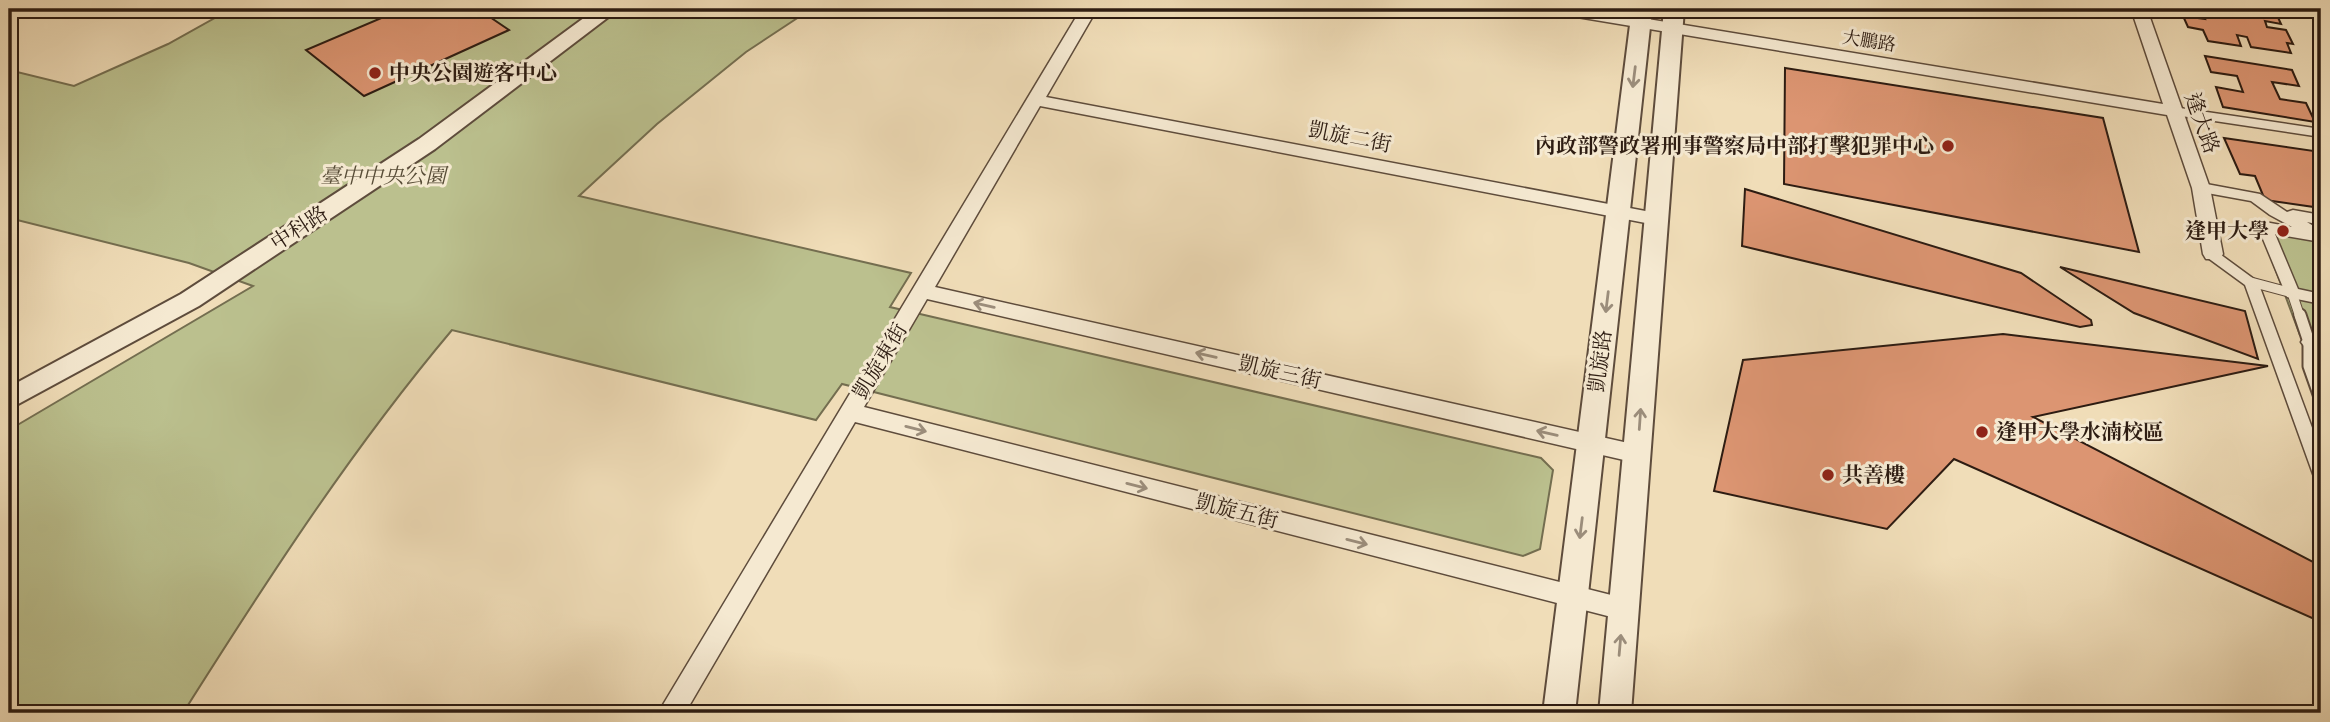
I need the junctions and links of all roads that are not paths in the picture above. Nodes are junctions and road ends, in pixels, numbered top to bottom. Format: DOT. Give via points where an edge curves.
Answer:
graph roads {
  1 [pos="609,9"];
  2 [pos="1089,9"];
  3 [pos="1559,9"];
  4 [pos="2139,9"];
  5 [pos="1641,15"];
  6 [pos="1673,18"];
  7 [pos="1035,100"];
  8 [pos="2173,111"];
  9 [pos="2321,133"];
  10 [pos="2202,188"];
  11 [pos="1616,211"];
  12 [pos="2275,212"];
  13 [pos="1657,219"];
  14 [pos="2321,220"];
  15 [pos="2321,236"];
  16 [pos="2213,254"];
  17 [pos="2251,282"];
  18 [pos="922,291"];
  19 [pos="2292,293"];
  20 [pos="2321,299"];
  21 [pos="2315,343"];
  22 [pos="9,398"];
  23 [pos="2321,400"];
  24 [pos="850,412"];
  25 [pos="1590,443"];
  26 [pos="1637,454"];
  27 [pos="2321,474"];
  28 [pos="1572,597"];
  29 [pos="1623,609"];
  30 [pos="671,713"];
  31 [pos="1559,713"];
  32 [pos="1615,713"];
  1 -- 22 [label="street, 中科路" via="427,144 201,293"];
  2 -- 7 [label="street, 凱旋東街"];
  3 -- 5 [label="street, 大鵬路"];
  4 -- 8 [label="street, 逢大路"];
  5 -- 6 [label="street, 大鵬路"];
  5 -- 11 [label="street, 凱旋路, one-way"];
  6 -- 8 [label="street, 大鵬路"];
  6 -- 13 [label="street, 凱旋路"];
  7 -- 11 [label="street, 凱旋二街"];
  7 -- 18 [label="street, 凱旋東街"];
  8 -- 9 [label="street"];
  8 -- 10 [label="street, 逢大路"];
  10 -- 12 [label="street" via="2255,197"];
  10 -- 16 [label="street, 逢大路"];
  11 -- 13 [label="street, 凱旋二街"];
  11 -- 25 [label="street, 凱旋路, one-way"];
  12 -- 14 [label="street"];
  12 -- 15 [label="street"];
  26 -- 13 [label="street, 凱旋路, one-way"];
  15 -- 19 [label="street" via="2265,227"];
  16 -- 17 [label="street"];
  17 -- 19 [label="lane"];
  17 -- 27 [label="street"];
  18 -- 24 [label="street, 凱旋東街"];
  25 -- 18 [label="street, 凱旋三街, one-way"];
  19 -- 20 [label="street"];
  19 -- 21 [label="lane"];
  21 -- 23 [label="lane" via="2309,366"];
  24 -- 28 [label="street, 凱旋五街, one-way"];
  24 -- 30 [label="street, 凱旋東街"];
  25 -- 26 [label="street, 凱旋三街"];
  25 -- 28 [label="street, 凱旋路, one-way"];
  26 -- 29 [label="street, 凱旋路"];
  28 -- 29 [label="street, 凱旋五街"];
  28 -- 31 [label="street, 凱旋路"];
  32 -- 29 [label="street, 凱旋路, one-way"];
}
